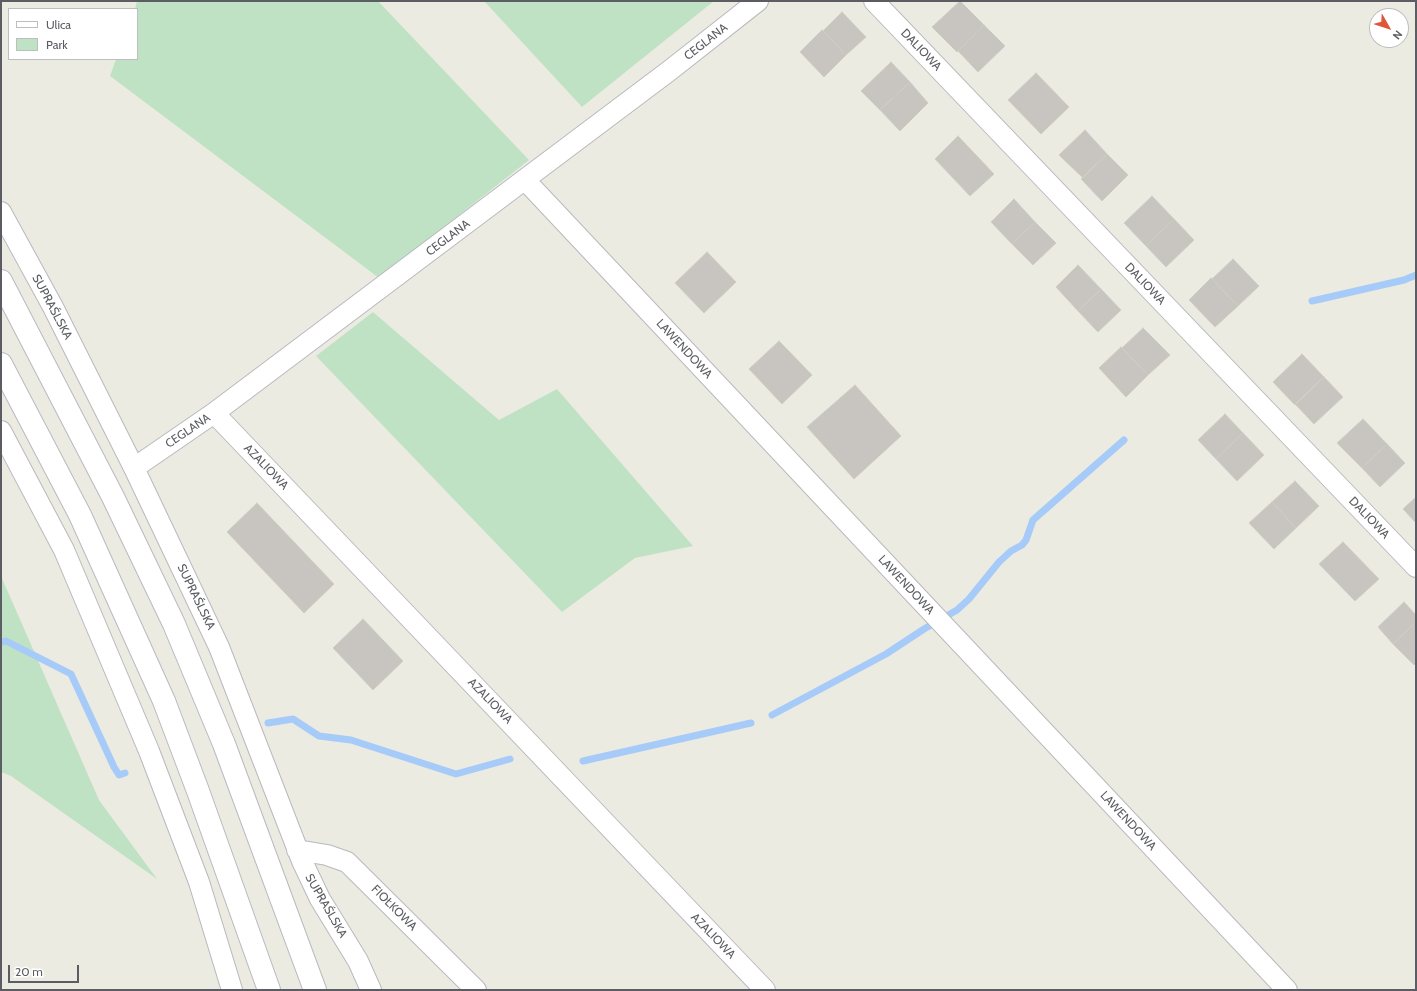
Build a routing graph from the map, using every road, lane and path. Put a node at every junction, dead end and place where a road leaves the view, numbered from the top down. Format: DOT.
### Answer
graph roads {
  1 [pos="758,1"];
  2 [pos="874,1"];
  3 [pos="525,180"];
  4 [pos="1,212"];
  5 [pos="1,281"];
  6 [pos="1,364"];
  7 [pos="214,413"];
  8 [pos="1,431"];
  9 [pos="134,468"];
  10 [pos="1416,567"];
  11 [pos="297,850"];
  12 [pos="232,990"];
  13 [pos="269,990"];
  14 [pos="315,990"];
  15 [pos="371,990"];
  16 [pos="476,990"];
  17 [pos="765,990"];
  18 [pos="1287,990"];
  1 -- 3 [label="street, CEGLANA"];
  2 -- 10 [label="street, DALIOWA"];
  3 -- 7 [label="street, CEGLANA"];
  3 -- 18 [label="street, LAWENDOWA"];
  4 -- 9 [label="street, SUPRAŚLSKA"];
  5 -- 14 [label="main road"];
  6 -- 13 [label="main road"];
  7 -- 9 [label="street, CEGLANA"];
  7 -- 17 [label="street, AZALIOWA"];
  8 -- 12 [label="street"];
  9 -- 11 [label="street, SUPRAŚLSKA"];
  11 -- 15 [label="street, SUPRAŚLSKA"];
  11 -- 16 [label="street, FIOŁKOWA"];
}
